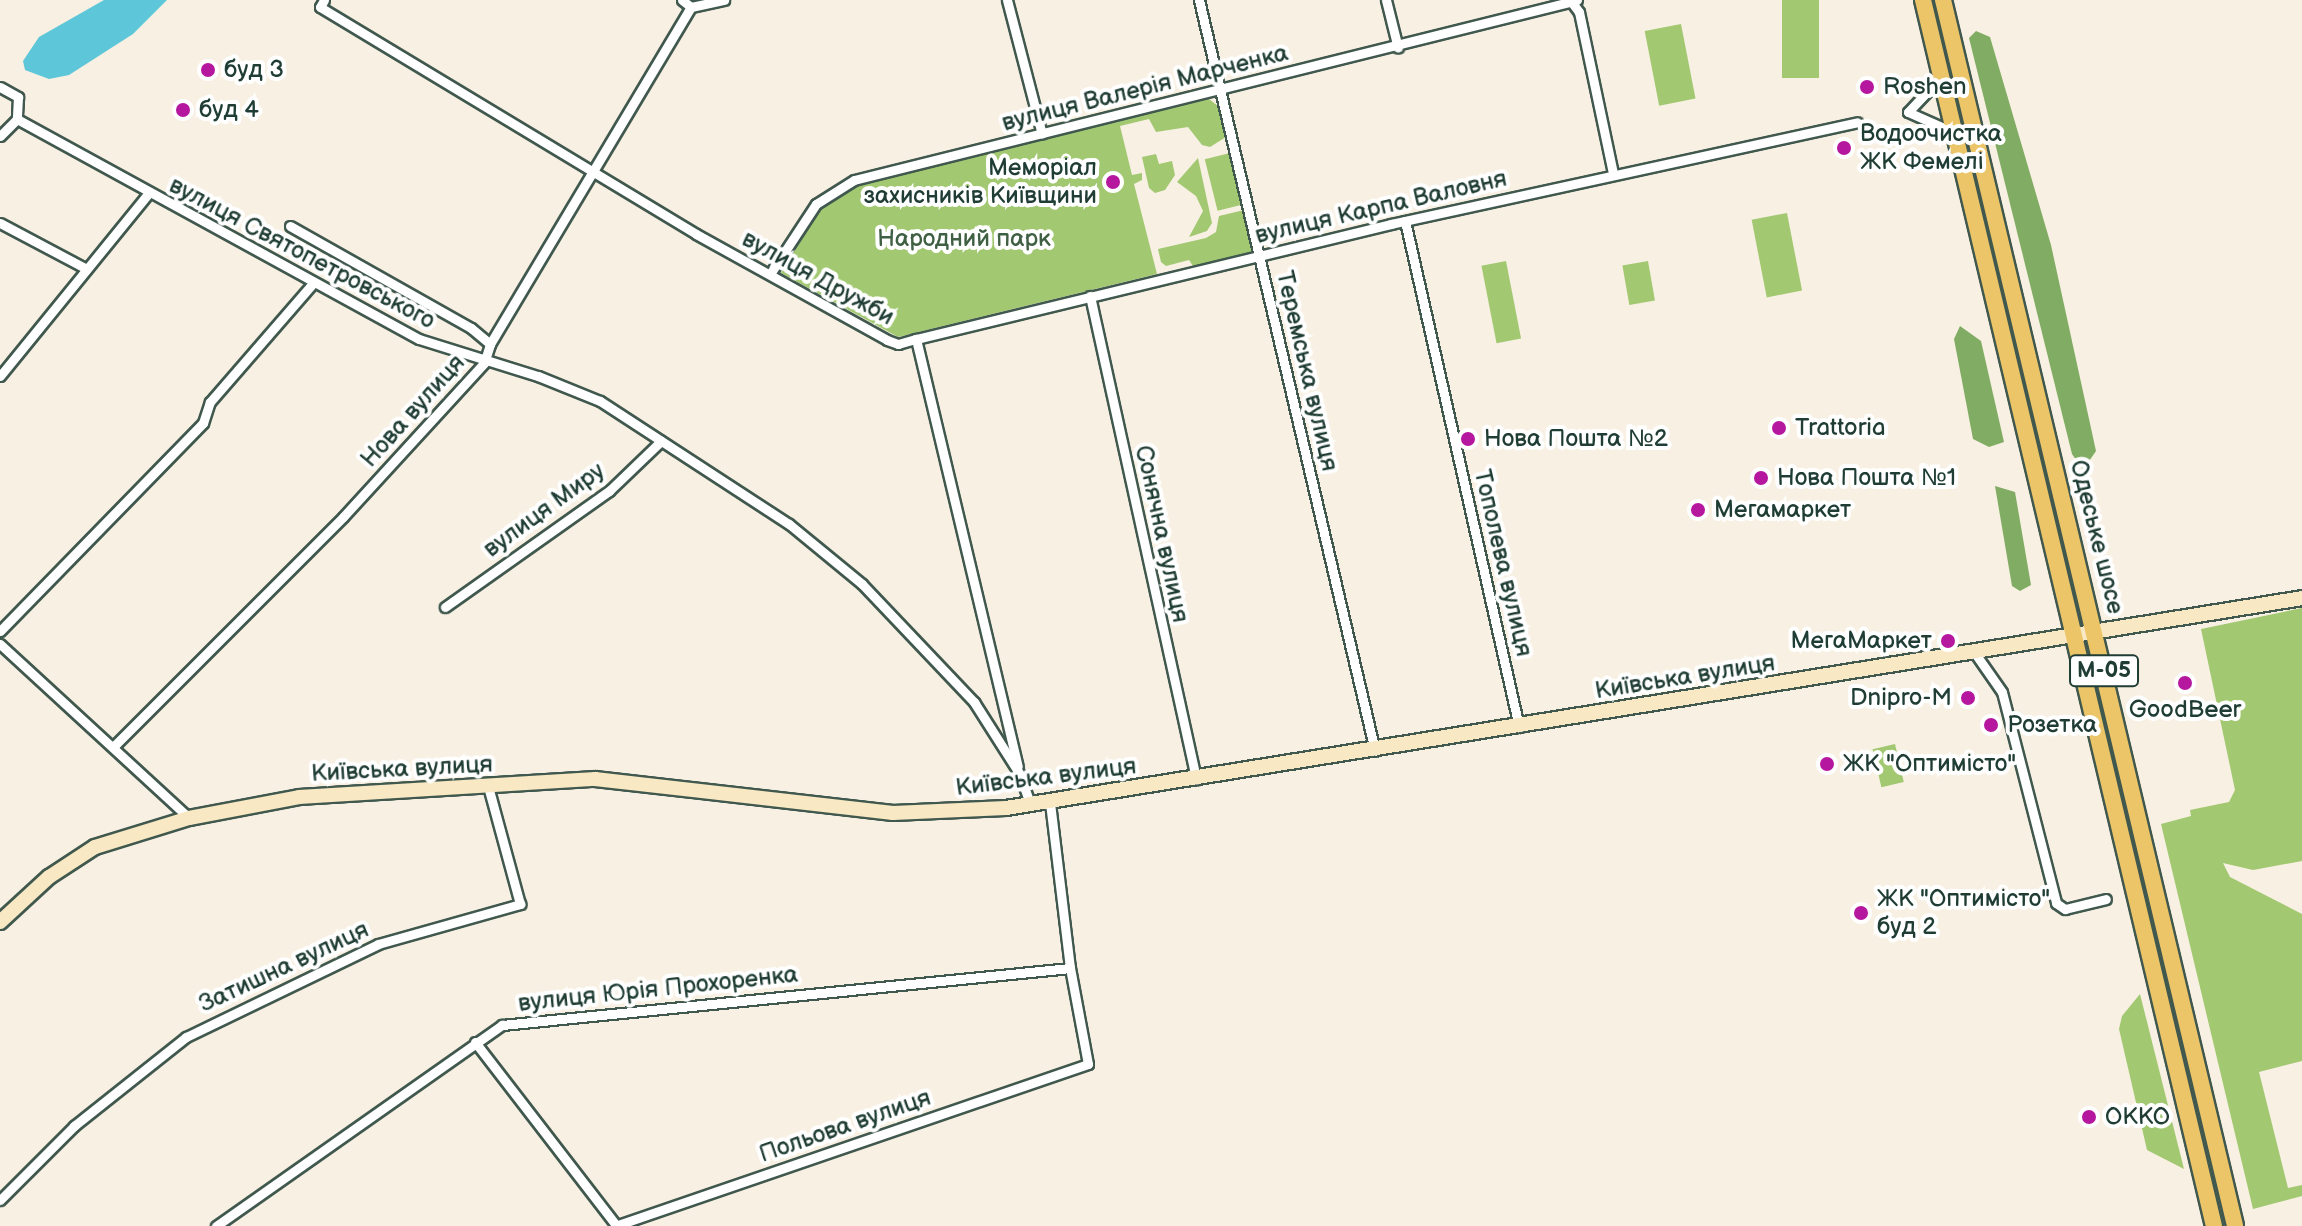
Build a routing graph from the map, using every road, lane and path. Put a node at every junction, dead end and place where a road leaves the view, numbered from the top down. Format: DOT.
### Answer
graph roads {
  1 [pos="682,0"];
  2 [pos="724,0"];
  3 [pos="1007,0"];
  4 [pos="1199,0"];
  5 [pos="1386,0"];
  6 [pos="1923,0"];
  7 [pos="1943,0"];
  8 [pos="1572,1"];
  9 [pos="322,4"];
  10 [pos="691,7"];
  11 [pos="1398,48"];
  12 [pos="1942,76"];
  13 [pos="0,87"];
  14 [pos="1220,92"];
  15 [pos="17,119"];
  16 [pos="1857,122"];
  17 [pos="1953,132"];
  18 [pos="1042,134"];
  19 [pos="0,136"];
  20 [pos="594,172"];
  21 [pos="1613,174"];
  22 [pos="148,194"];
  23 [pos="1405,221"];
  24 [pos="0,223"];
  25 [pos="290,226"];
  26 [pos="1259,255"];
  27 [pos="87,269"];
  28 [pos="770,274"];
  29 [pos="313,283"];
  30 [pos="1090,296"];
  31 [pos="916,339"];
  32 [pos="490,344"];
  33 [pos="484,363"];
  34 [pos="0,376"];
  35 [pos="661,441"];
  36 [pos="2302,598"];
  37 [pos="445,607"];
  38 [pos="2094,628"];
  39 [pos="0,631"];
  40 [pos="2072,632"];
  41 [pos="0,644"];
  42 [pos="1972,649"];
  43 [pos="1519,727"];
  44 [pos="115,745"];
  45 [pos="1375,751"];
  46 [pos="1019,773"];
  47 [pos="1196,780"];
  48 [pos="488,786"];
  49 [pos="1050,802"];
  50 [pos="1031,806"];
  51 [pos="189,818"];
  52 [pos="2106,899"];
  53 [pos="0,922"];
  54 [pos="1070,968"];
  55 [pos="475,1042"];
  56 [pos="0,1200"];
  57 [pos="216,1226"];
  58 [pos="616,1226"];
  59 [pos="2214,1226"];
  60 [pos="2235,1226"];
  1 -- 10 [label="street"];
  2 -- 10 [label="street"];
  3 -- 18 [label="street"];
  4 -- 14 [label="street, Теремська вулиця"];
  5 -- 11 [label="street"];
  6 -- 12 [label="highway, Одеське шосе / М-05"];
  7 -- 38 [label="highway, Одеське шосе / М-05"];
  8 -- 11 [label="street, вулиця Валерія Марченка"];
  8 -- 21 [label="street"];
  9 -- 20 [label="street, вулиця Дружби"];
  10 -- 20 [label="street, Нова вулиця"];
  11 -- 14 [label="street, вулиця Валерія Марченка"];
  12 -- 17 [label="highway, Одеське шосе / М-05"];
  12 -- 17 [label="street"];
  13 -- 15 [label="street"];
  14 -- 18 [label="street, вулиця Валерія Марченка"];
  14 -- 26 [label="street, Теремська вулиця"];
  15 -- 19 [label="street"];
  15 -- 22 [label="street, вулиця Святопетровського"];
  16 -- 21 [label="street, вулиця Карпа Валовня"];
  17 -- 40 [label="highway, Одеське шосе / М-05"];
  18 -- 28 [label="street, вулиця Валерія Марченка"];
  20 -- 28 [label="street, вулиця Дружби"];
  20 -- 32 [label="street, Нова вулиця"];
  21 -- 23 [label="street, вулиця Карпа Валовня"];
  22 -- 27 [label="street, вулиця Святопетровського"];
  22 -- 29 [label="street, вулиця Святопетровського"];
  23 -- 26 [label="street, вулиця Карпа Валовня"];
  23 -- 43 [label="street, Тополева вулиця"];
  24 -- 27 [label="street"];
  25 -- 32 [label="street, вулиця Святопетровського"];
  26 -- 30 [label="street, вулиця Карпа Валовня"];
  26 -- 45 [label="street, Теремська вулиця"];
  27 -- 34 [label="street, вулиця Святопетровського"];
  28 -- 31 [label="street, вулиця Дружби"];
  29 -- 33 [label="street, вулиця Святопетровського"];
  29 -- 39 [label="street"];
  30 -- 31 [label="street, вулиця Карпа Валовня"];
  30 -- 47 [label="street, Сонячна вулиця"];
  31 -- 46 [label="street, вулиця Дружби"];
  32 -- 33 [label="street, Нова вулиця"];
  33 -- 35 [label="street, вулиця Святопетровського"];
  33 -- 44 [label="street, Нова вулиця"];
  35 -- 37 [label="street, вулиця Миру"];
  35 -- 46 [label="street, вулиця Святопетровського"];
  36 -- 38 [label="street, Київська вулиця"];
  38 -- 40 [label="street, Київська вулиця"];
  38 -- 60 [label="highway, Одеське шосе / М-05"];
  40 -- 42 [label="street, Київська вулиця"];
  40 -- 59 [label="highway, Одеське шосе / М-05"];
  41 -- 44 [label="street"];
  42 -- 43 [label="street, Київська вулиця"];
  42 -- 52 [label="street"];
  43 -- 45 [label="street, Київська вулиця"];
  44 -- 51 [label="street"];
  45 -- 47 [label="street, Київська вулиця"];
  46 -- 50 [label="street"];
  47 -- 49 [label="street, Київська вулиця"];
  48 -- 50 [label="street, Київська вулиця"];
  48 -- 51 [label="street, Київська вулиця"];
  48 -- 56 [label="street, Затишна вулиця"];
  49 -- 50 [label="street, Київська вулиця"];
  49 -- 54 [label="street"];
  51 -- 53 [label="street, Київська вулиця"];
  54 -- 55 [label="street, вулиця Юрія Прохоренка"];
  54 -- 58 [label="street, Польова вулиця"];
  55 -- 57 [label="street, вулиця Юрія Прохоренка"];
  55 -- 58 [label="street"];
}
